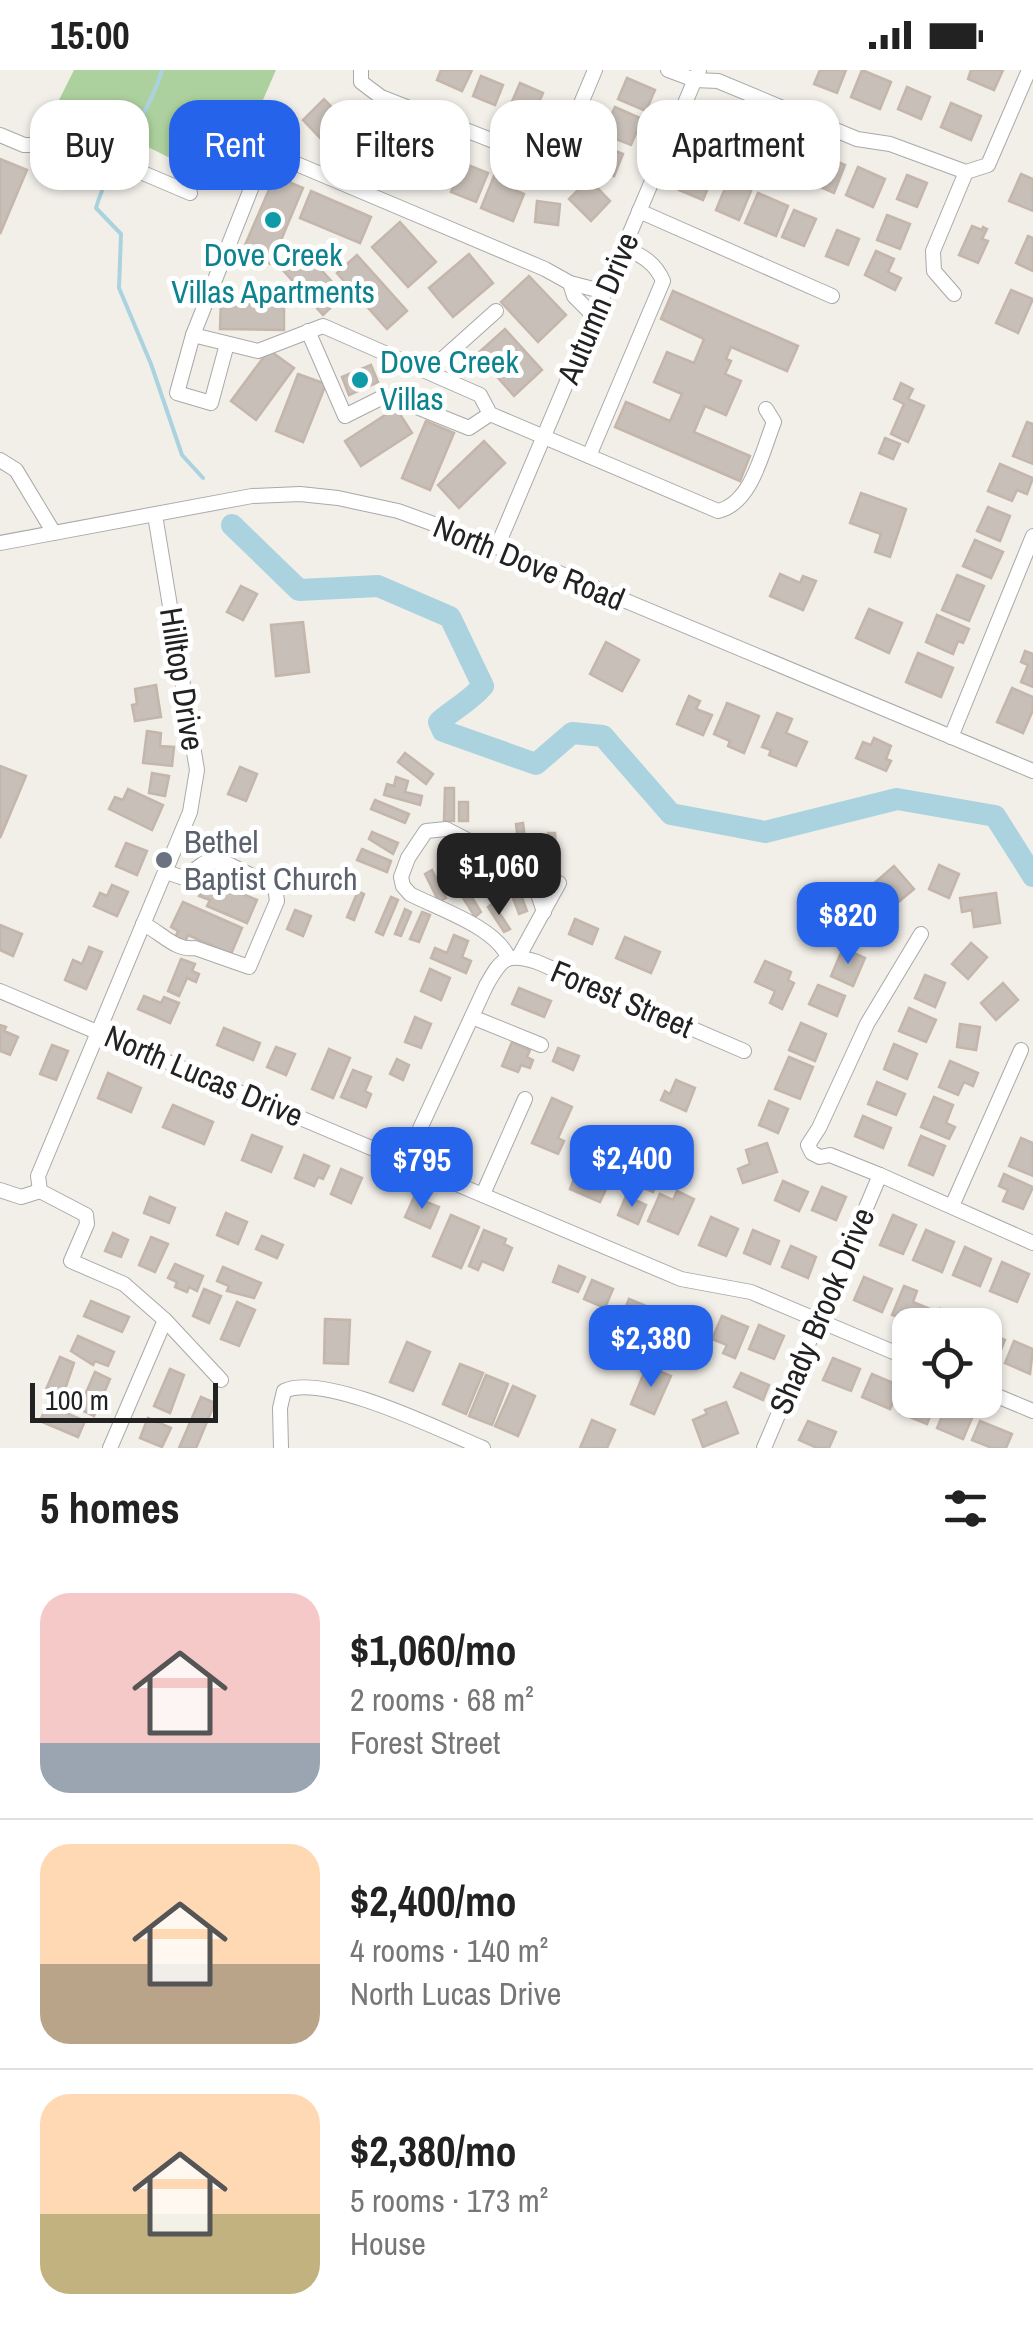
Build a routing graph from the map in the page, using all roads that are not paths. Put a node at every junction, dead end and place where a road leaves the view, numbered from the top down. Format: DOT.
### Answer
graph roads {
  1 [pos="361,70"];
  2 [pos="595,70"];
  3 [pos="668,70"];
  4 [pos="1030,70"];
  5 [pos="697,75"];
  6 [pos="0,135"];
  7 [pos="966,172"];
  8 [pos="190,193"];
  9 [pos="639,211"];
  10 [pos="624,247"];
  11 [pos="570,283"];
  12 [pos="605,292"];
  13 [pos="954,294"];
  14 [pos="832,296"];
  15 [pos="496,311"];
  16 [pos="594,316"];
  17 [pos="308,332"];
  18 [pos="193,335"];
  19 [pos="227,344"];
  20 [pos="429,371"];
  21 [pos="766,409"];
  22 [pos="490,414"];
  23 [pos="543,438"];
  24 [pos="589,456"];
  25 [pos="0,460"];
  26 [pos="155,515"];
  27 [pos="54,533"];
  28 [pos="1033,536"];
  29 [pos="0,543"];
  30 [pos="497,547"];
  31 [pos="951,737"];
  32 [pos="1033,771"];
  33 [pos="166,872"];
  34 [pos="560,884"];
  35 [pos="544,912"];
  36 [pos="143,924"];
  37 [pos="921,934"];
  38 [pos="509,959"];
  39 [pos="0,991"];
  40 [pos="472,1017"];
  41 [pos="97,1031"];
  42 [pos="540,1045"];
  43 [pos="1021,1050"];
  44 [pos="744,1051"];
  45 [pos="525,1099"];
  46 [pos="405,1161"];
  47 [pos="880,1174"];
  48 [pos="0,1190"];
  49 [pos="40,1191"];
  50 [pos="483,1194"];
  51 [pos="952,1206"];
  52 [pos="1033,1244"];
  53 [pos="818,1319"];
  54 [pos="165,1320"];
  55 [pos="892,1350"];
  56 [pos="221,1380"];
  57 [pos="1002,1398"];
  58 [pos="1033,1411"];
  59 [pos="110,1448"];
  60 [pos="281,1448"];
  61 [pos="483,1448"];
  62 [pos="764,1448"];
  1 -- 2 [label="street"];
  3 -- 5 [label="street"];
  4 -- 7 [label="street"];
  5 -- 7 [label="street"];
  5 -- 9 [label="street, Autumn Drive"];
  6 -- 8 [label="street"];
  7 -- 13 [label="street"];
  9 -- 10 [label="street, Autumn Drive"];
  9 -- 14 [label="street"];
  10 -- 12 [label="street, Autumn Drive"];
  10 -- 24 [label="street"];
  11 -- 12 [label="street"];
  11 -- 16 [label="street"];
  11 -- 18 [label="street"];
  12 -- 16 [label="street, Autumn Drive"];
  15 -- 20 [label="street"];
  16 -- 23 [label="street, Autumn Drive"];
  17 -- 19 [label="street"];
  17 -- 20 [label="street"];
  17 -- 22 [label="street"];
  18 -- 19 [label="street"];
  18 -- 19 [label="street"];
  20 -- 22 [label="street"];
  21 -- 24 [label="street"];
  22 -- 23 [label="street"];
  23 -- 24 [label="street"];
  23 -- 30 [label="street, Autumn Drive"];
  25 -- 27 [label="street"];
  26 -- 27 [label="street, North Dove Road"];
  26 -- 30 [label="street, North Dove Road"];
  26 -- 33 [label="street, Hilltop Drive"];
  27 -- 29 [label="street, North Dove Road"];
  28 -- 31 [label="street"];
  30 -- 31 [label="street, North Dove Road"];
  31 -- 32 [label="street, North Dove Road"];
  33 -- 36 [label="street, Hilltop Drive"];
  33 -- 36 [label="street"];
  34 -- 35 [label="street"];
  35 -- 38 [label="street"];
  35 -- 38 [label="street, Forest Street"];
  36 -- 41 [label="street, Hilltop Drive"];
  37 -- 47 [label="street"];
  38 -- 40 [label="street"];
  38 -- 44 [label="street, Forest Street"];
  39 -- 41 [label="street, North Lucas Drive"];
  40 -- 42 [label="street"];
  40 -- 46 [label="street"];
  41 -- 46 [label="street, North Lucas Drive"];
  41 -- 49 [label="street, Hilltop Drive"];
  43 -- 51 [label="street"];
  45 -- 50 [label="street"];
  46 -- 50 [label="street, North Lucas Drive"];
  47 -- 51 [label="street"];
  47 -- 53 [label="street, Shady Brook Drive"];
  48 -- 49 [label="street"];
  49 -- 54 [label="street"];
  50 -- 53 [label="street, North Lucas Drive"];
  51 -- 52 [label="street"];
  53 -- 55 [label="street, North Lucas Drive"];
  53 -- 62 [label="street, Shady Brook Drive"];
  54 -- 56 [label="street"];
  54 -- 59 [label="street"];
  57 -- 58 [label="street"];
  60 -- 61 [label="street"];
}
